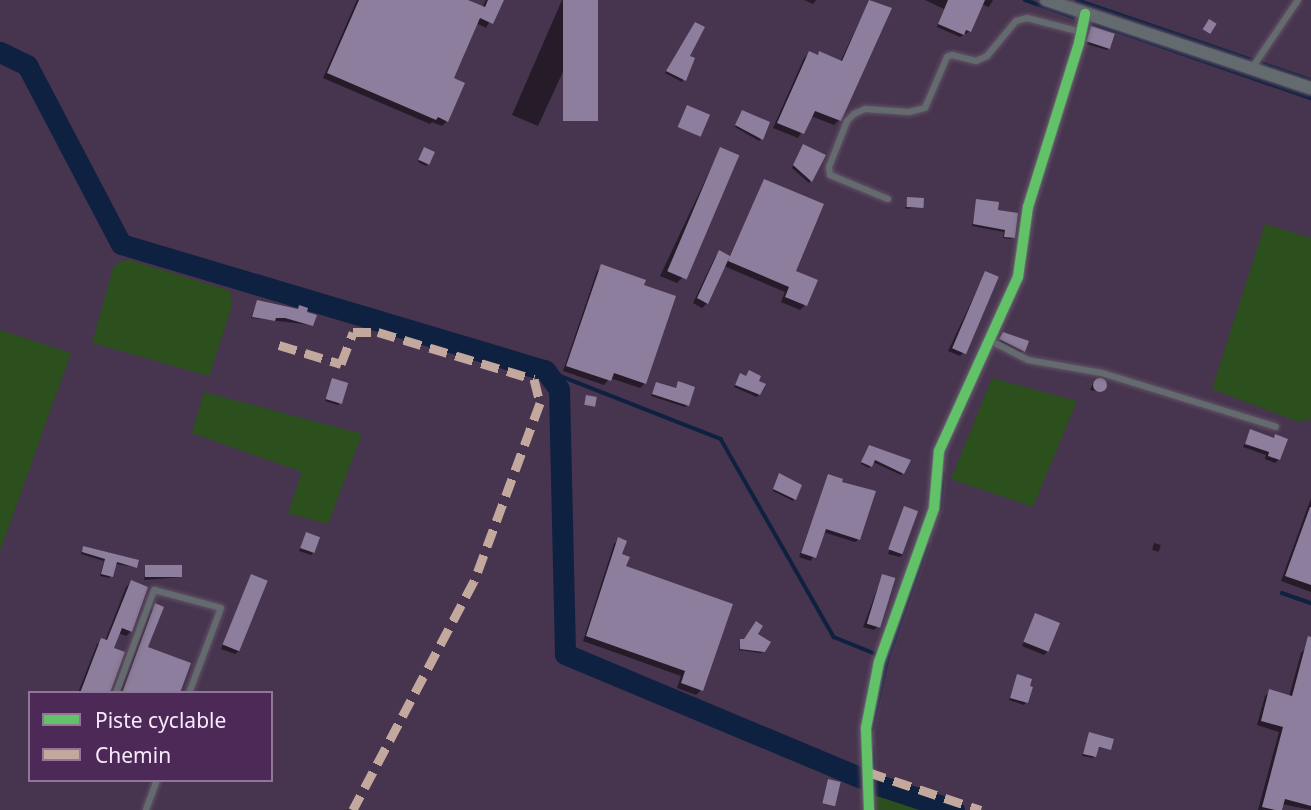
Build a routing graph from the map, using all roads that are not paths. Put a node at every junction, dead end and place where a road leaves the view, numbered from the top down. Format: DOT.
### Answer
graph roads {
  1 [pos="1045,0"];
  2 [pos="1298,0"];
  3 [pos="1085,14"];
  4 [pos="1081,32"];
  5 [pos="1254,64"];
  6 [pos="1311,88"];
  7 [pos="888,199"];
  8 [pos="989,341"];
  9 [pos="1276,427"];
  10 [pos="117,691"];
  11 [pos="190,691"];
  12 [pos="156,782"];
  13 [pos="146,810"];
  14 [pos="869,810"];
  1 -- 3 [label="street"];
  2 -- 5 [label="lane"];
  3 -- 4 [label="street"];
  3 -- 5 [label="street"];
  4 -- 7 [label="lane"];
  4 -- 8 [label="street"];
  5 -- 6 [label="street"];
  8 -- 9 [label="lane"];
  8 -- 14 [label="street"];
  10 -- 11 [label="lane"];
  12 -- 13 [label="lane"];
}
